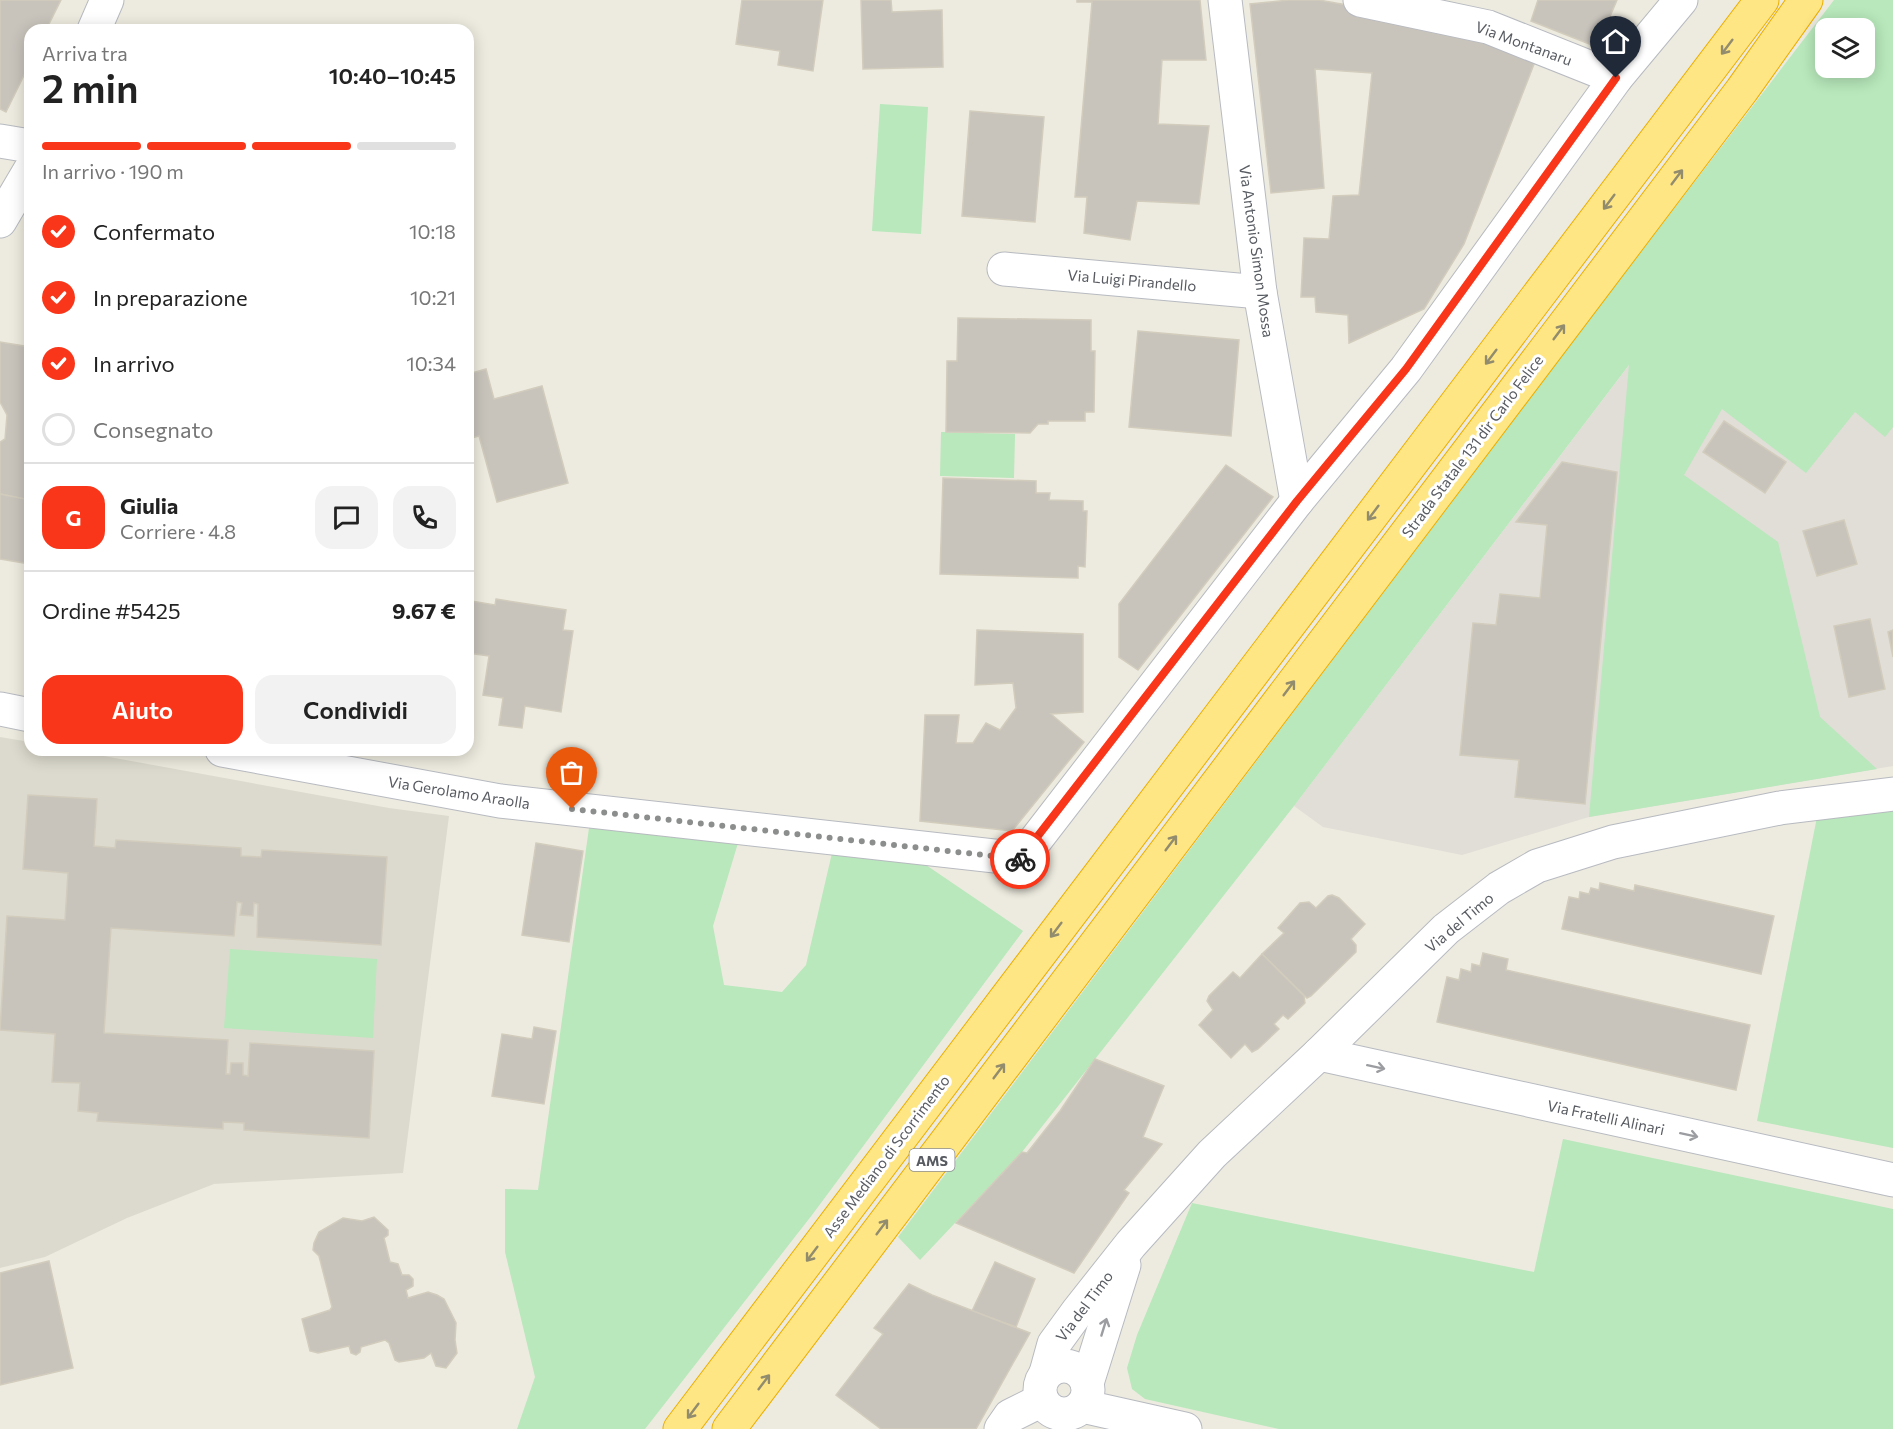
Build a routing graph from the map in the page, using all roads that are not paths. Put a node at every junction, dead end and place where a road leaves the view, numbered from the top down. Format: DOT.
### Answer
graph roads {
  1 [pos="107,0"];
  2 [pos="1225,0"];
  3 [pos="1360,0"];
  4 [pos="1681,0"];
  5 [pos="1762,0"];
  6 [pos="1806,0"];
  7 [pos="97,24"];
  8 [pos="1616,78"];
  9 [pos="0,141"];
  10 [pos="24,145"];
  11 [pos="24,180"];
  12 [pos="0,221"];
  13 [pos="1004,269"];
  14 [pos="1260,292"];
  15 [pos="1297,501"];
  16 [pos="0,709"];
  17 [pos="24,714"];
  18 [pos="255,756"];
  19 [pos="1893,794"];
  20 [pos="1319,1054"];
  21 [pos="1893,1180"];
  22 [pos="1131,1244"];
  23 [pos="1044,1387"];
  24 [pos="1081,1408"];
  25 [pos="680,1429"];
  26 [pos="729,1429"];
  27 [pos="1001,1429"];
  28 [pos="1185,1429"];
  1 -- 7 [label="street"];
  2 -- 14 [label="street, Via Antonio Simon Mossa"];
  3 -- 8 [label="street, Via Montanaru"];
  4 -- 8 [label="street"];
  5 -- 25 [label="highway, Asse Mediano di Scorrimento / AMS, one-way"];
  26 -- 6 [label="highway, Strada Statale 131 dir Carlo Felice / AMS, one-way"];
  8 -- 15 [label="street"];
  9 -- 10 [label="street"];
  11 -- 12 [label="street"];
  13 -- 14 [label="street, Via Luigi Pirandello"];
  14 -- 15 [label="street, Via Antonio Simon Mossa"];
  15 -- 18 [label="street, Via Gerolamo Araolla"];
  16 -- 17 [label="street"];
  19 -- 20 [label="street, Via del Timo"];
  20 -- 21 [label="street, Via Fratelli Alinari, one-way"];
  20 -- 22 [label="street, Via del Timo"];
  22 -- 23 [label="street, Via del Timo"];
  24 -- 22 [label="street, Via del Timo, one-way"];
  23 -- 24 [label="street"];
  23 -- 24 [label="street"];
  23 -- 27 [label="street"];
  24 -- 28 [label="street"];
}
